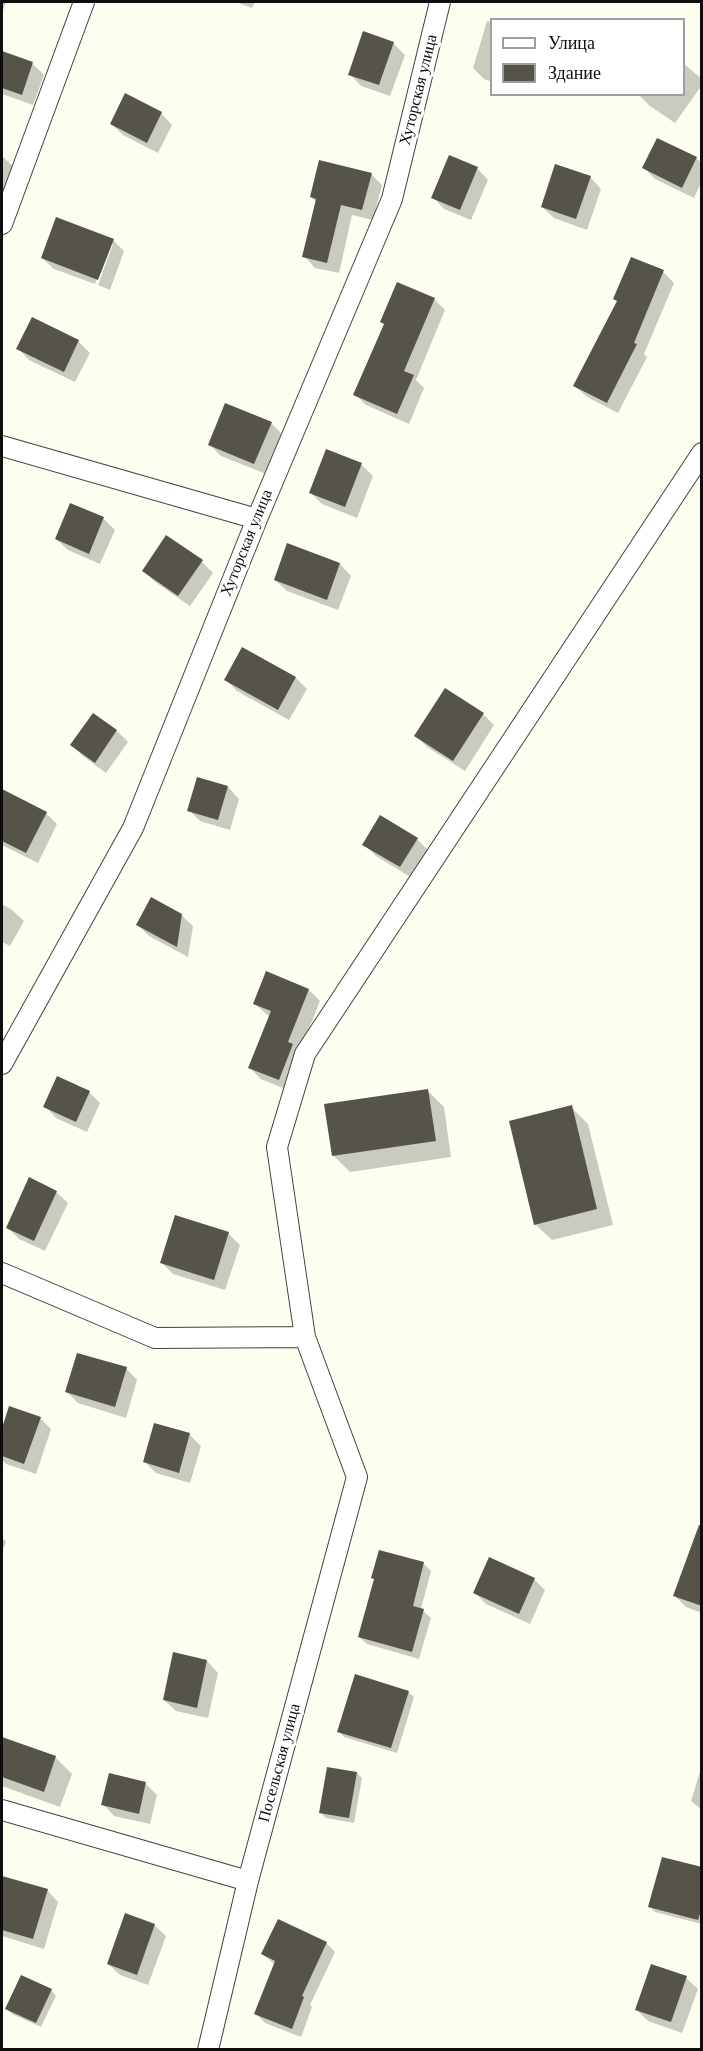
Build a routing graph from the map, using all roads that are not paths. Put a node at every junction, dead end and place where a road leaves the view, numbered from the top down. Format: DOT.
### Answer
graph roads {
  1 [pos="84,2"];
  2 [pos="440,2"];
  3 [pos="2,224"];
  4 [pos="2,446"];
  5 [pos="702,453"];
  6 [pos="257,519"];
  7 [pos="2,1064"];
  8 [pos="2,1273"];
  9 [pos="305,1337"];
  10 [pos="2,1810"];
  11 [pos="248,1881"];
  12 [pos="208,2049"];
  1 -- 3 [label="street"];
  2 -- 6 [label="street, Хуторская улица"];
  4 -- 6 [label="street"];
  5 -- 9 [label="street"];
  6 -- 7 [label="street, Хуторская улица"];
  8 -- 9 [label="street"];
  9 -- 11 [label="street, Посельская улица"];
  10 -- 11 [label="street"];
  11 -- 12 [label="street, Посельская улица"];
}
